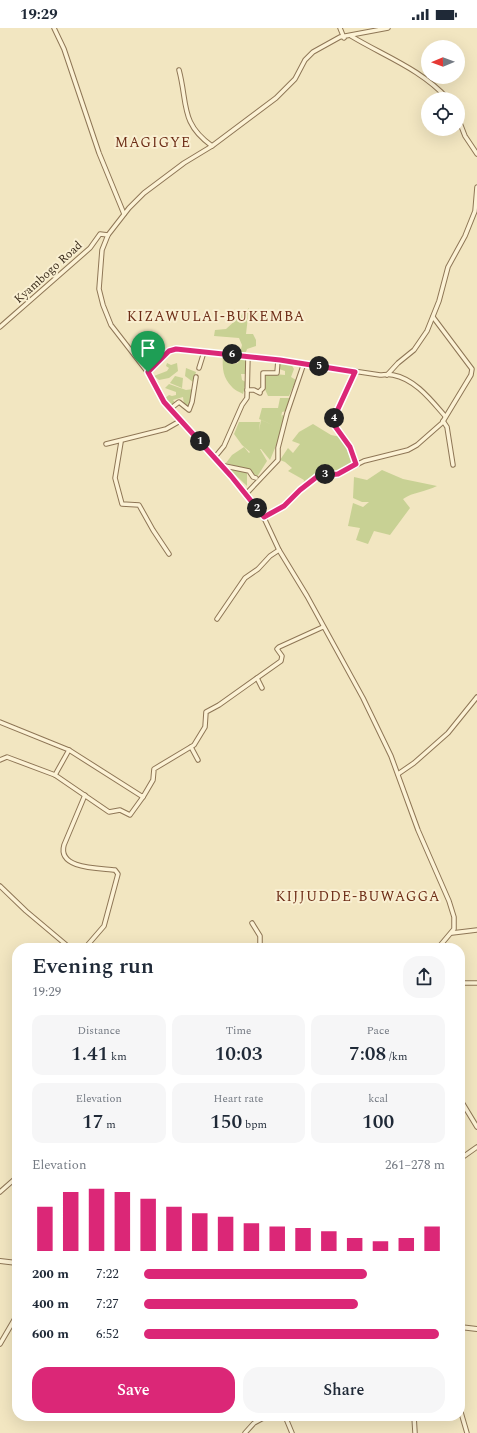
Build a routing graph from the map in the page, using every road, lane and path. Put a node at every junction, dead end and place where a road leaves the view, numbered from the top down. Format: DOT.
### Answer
graph roads {
  1 [pos="54,28"];
  2 [pos="340,28"];
  3 [pos="388,28"];
  4 [pos="351,36"];
  5 [pos="344,38"];
  6 [pos="179,70"];
  7 [pos="442,92"];
  8 [pos="465,136"];
  9 [pos="212,146"];
  10 [pos="477,154"];
  11 [pos="477,187"];
  12 [pos="124,214"];
  13 [pos="108,235"];
  14 [pos="433,317"];
  15 [pos="0,328"];
  16 [pos="204,352"];
  17 [pos="248,356"];
  18 [pos="278,360"];
  19 [pos="304,363"];
  20 [pos="199,368"];
  21 [pos="148,372"];
  22 [pos="355,372"];
  23 [pos="472,374"];
  24 [pos="387,375"];
  25 [pos="476,375"];
  26 [pos="196,377"];
  27 [pos="247,390"];
  28 [pos="170,409"];
  29 [pos="445,416"];
  30 [pos="180,421"];
  31 [pos="443,421"];
  32 [pos="121,442"];
  33 [pos="106,444"];
  34 [pos="215,457"];
  35 [pos="356,464"];
  36 [pos="453,465"];
  37 [pos="223,467"];
  38 [pos="256,478"];
  39 [pos="246,494"];
  40 [pos="264,517"];
  41 [pos="279,550"];
  42 [pos="169,554"];
  43 [pos="217,619"];
  44 [pos="323,627"];
  45 [pos="257,678"];
  46 [pos="262,688"];
  47 [pos="477,697"];
  48 [pos="0,722"];
  49 [pos="191,747"];
  50 [pos="69,750"];
  51 [pos="0,760"];
  52 [pos="198,760"];
  53 [pos="398,774"];
  54 [pos="55,775"];
  55 [pos="85,795"];
  56 [pos="143,797"];
  57 [pos="0,886"];
  58 [pos="252,923"];
  59 [pos="455,925"];
  60 [pos="464,930"];
  61 [pos="477,930"];
  62 [pos="452,933"];
  63 [pos="64,943"];
  64 [pos="89,943"];
  65 [pos="260,943"];
  66 [pos="443,943"];
  67 [pos="465,983"];
  68 [pos="477,983"];
  69 [pos="465,1107"];
  70 [pos="477,1127"];
  71 [pos="477,1147"];
  72 [pos="465,1156"];
  73 [pos="12,1181"];
  74 [pos="0,1192"];
  75 [pos="0,1261"];
  76 [pos="12,1262"];
  77 [pos="12,1324"];
  78 [pos="465,1328"];
  79 [pos="477,1329"];
  80 [pos="0,1344"];
  81 [pos="258,1421"];
  82 [pos="287,1421"];
  83 [pos="414,1421"];
  84 [pos="464,1421"];
  85 [pos="245,1433"];
  86 [pos="292,1433"];
  87 [pos="415,1433"];
  88 [pos="467,1433"];
  1 -- 12 [label="street"];
  2 -- 5 [label="street"];
  3 -- 4 [label="street"];
  4 -- 5 [label="street"];
  4 -- 7 [label="street"];
  5 -- 9 [label="street"];
  6 -- 9 [label="street"];
  8 -- 10 [label="street"];
  9 -- 12 [label="street"];
  11 -- 14 [label="street"];
  12 -- 13 [label="street"];
  13 -- 15 [label="street, Kyambogo Road"];
  13 -- 21 [label="street"];
  14 -- 23 [label="street"];
  14 -- 24 [label="street"];
  16 -- 17 [label="street"];
  16 -- 20 [label="street"];
  16 -- 21 [label="street"];
  17 -- 18 [label="street"];
  17 -- 27 [label="street"];
  18 -- 19 [label="street"];
  18 -- 27 [label="street"];
  19 -- 22 [label="street"];
  19 -- 39 [label="street"];
  21 -- 28 [label="street"];
  22 -- 24 [label="street"];
  22 -- 35 [label="street"];
  23 -- 25 [label="street"];
  23 -- 29 [label="street"];
  24 -- 29 [label="street"];
  26 -- 28 [label="street"];
  27 -- 34 [label="street"];
  28 -- 30 [label="street"];
  29 -- 31 [label="street"];
  30 -- 32 [label="street"];
  30 -- 34 [label="street"];
  31 -- 35 [label="street"];
  31 -- 36 [label="street"];
  32 -- 33 [label="street"];
  32 -- 42 [label="street"];
  34 -- 37 [label="street"];
  35 -- 40 [label="street"];
  37 -- 38 [label="street"];
  37 -- 39 [label="street"];
  39 -- 40 [label="street"];
  40 -- 41 [label="street"];
  41 -- 43 [label="street"];
  41 -- 44 [label="street"];
  44 -- 45 [label="street"];
  44 -- 53 [label="street"];
  45 -- 46 [label="street"];
  45 -- 49 [label="street"];
  47 -- 53 [label="street"];
  48 -- 50 [label="street"];
  49 -- 52 [label="street"];
  49 -- 56 [label="street"];
  50 -- 54 [label="street"];
  50 -- 56 [label="street"];
  51 -- 54 [label="street"];
  53 -- 59 [label="street"];
  54 -- 55 [label="street"];
  55 -- 56 [label="street"];
  55 -- 64 [label="street"];
  57 -- 63 [label="street"];
  58 -- 65 [label="street"];
  59 -- 60 [label="street"];
  59 -- 62 [label="street"];
  60 -- 61 [label="street"];
  60 -- 62 [label="street"];
  62 -- 66 [label="street"];
  67 -- 68 [label="street"];
  69 -- 70 [label="street"];
  71 -- 72 [label="street"];
  73 -- 74 [label="street"];
  75 -- 76 [label="street"];
  77 -- 80 [label="street"];
  78 -- 79 [label="street"];
  81 -- 85 [label="street"];
  82 -- 86 [label="street"];
  83 -- 87 [label="street"];
  84 -- 88 [label="street"];
}
